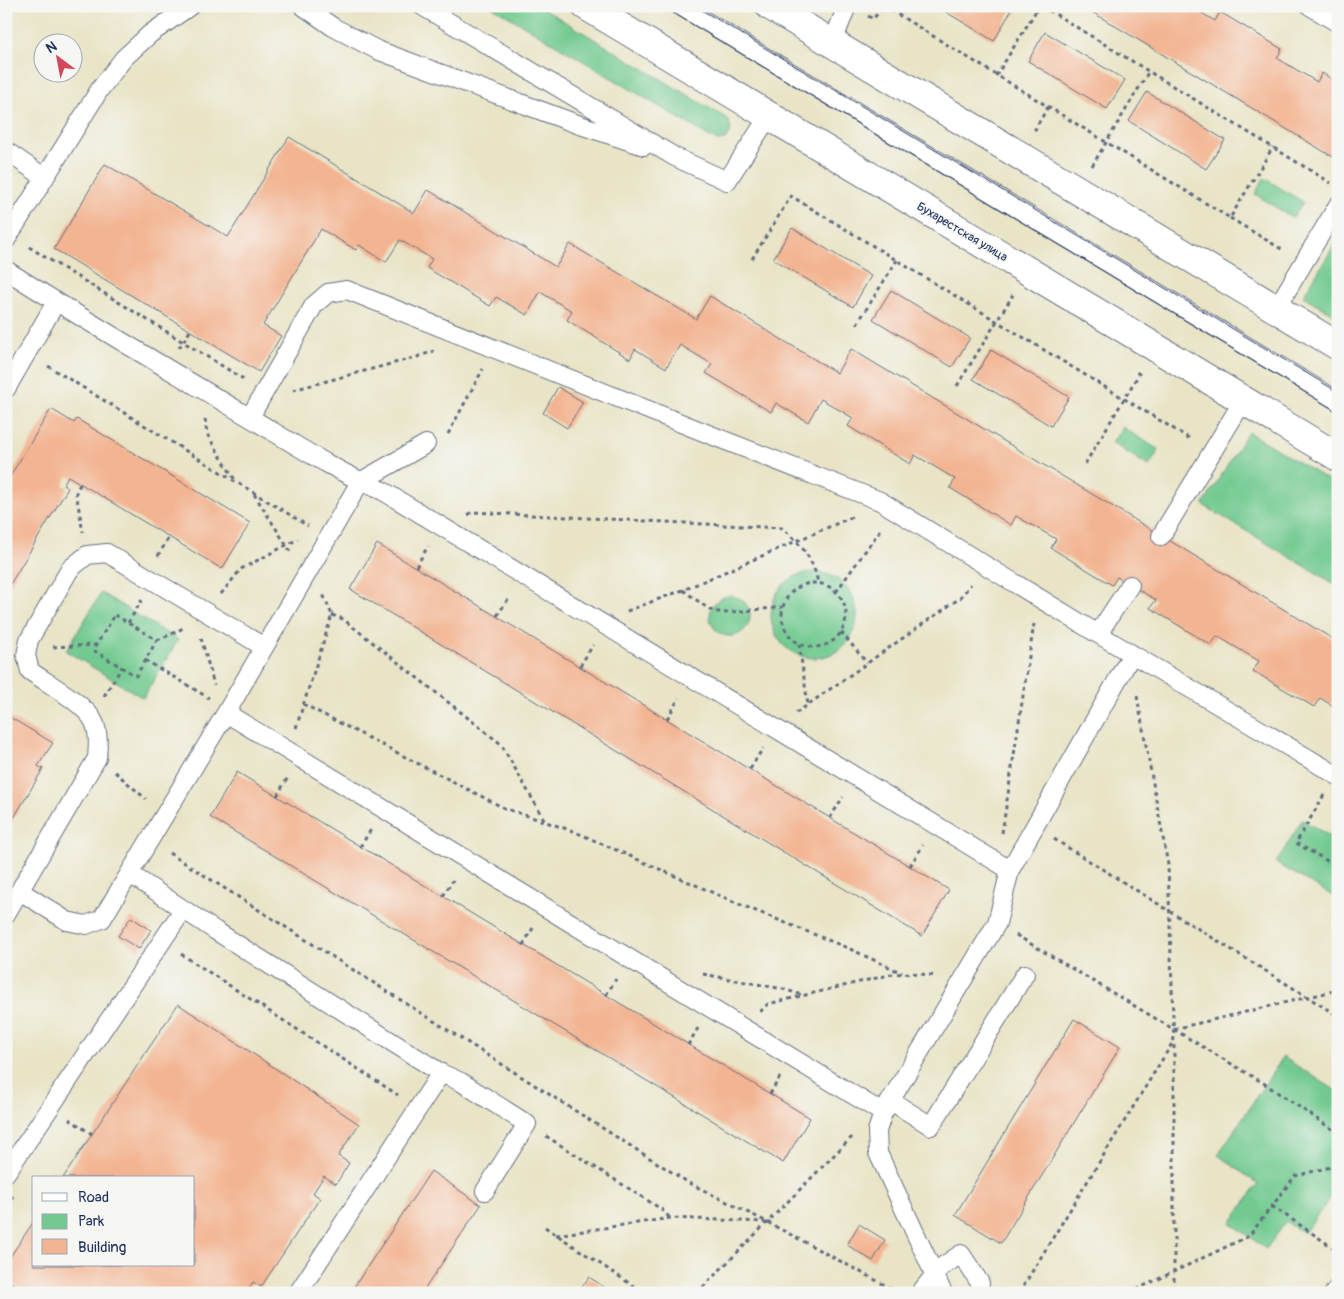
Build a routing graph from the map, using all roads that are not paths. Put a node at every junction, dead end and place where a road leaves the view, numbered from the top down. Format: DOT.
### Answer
graph roads {
  1 [pos="190,6"];
  2 [pos="303,6"];
  3 [pos="422,6"];
  4 [pos="586,6"];
  5 [pos="680,6"];
  6 [pos="770,6"];
  7 [pos="848,6"];
  8 [pos="1310,6"];
  9 [pos="1338,23"];
  10 [pos="832,44"];
  11 [pos="768,116"];
  12 [pos="6,151"];
  13 [pos="675,157"];
  14 [pos="44,177"];
  15 [pos="1338,205"];
  16 [pos="8,238"];
  17 [pos="6,270"];
  18 [pos="56,302"];
  19 [pos="1276,309"];
  20 [pos="1338,346"];
  21 [pos="6,389"];
  22 [pos="1244,401"];
  23 [pos="1338,401"];
  24 [pos="250,417"];
  25 [pos="426,444"];
  26 [pos="1338,457"];
  27 [pos="360,482"];
  28 [pos="1161,536"];
  29 [pos="1130,585"];
  30 [pos="1098,634"];
  31 [pos="264,647"];
  32 [pos="1132,654"];
  33 [pos="224,709"];
  34 [pos="1337,775"];
  35 [pos="1010,870"];
  36 [pos="130,874"];
  37 [pos="20,891"];
  38 [pos="183,910"];
  39 [pos="6,914"];
  40 [pos="1025,974"];
  41 [pos="441,1073"];
  42 [pos="887,1107"];
  43 [pos="6,1172"];
  44 [pos="484,1191"];
  45 [pos="934,1275"];
  46 [pos="980,1283"];
  47 [pos="1338,1287"];
  48 [pos="298,1293"];
  49 [pos="920,1293"];
  50 [pos="943,1293"];
  51 [pos="1334,1293"];
  1 -- 14 [label="lane"];
  2 -- 13 [label="lane"];
  3 -- 13 [label="lane"];
  4 -- 11 [label="main road, Бухарестская улица"];
  5 -- 23 [label="lane"];
  6 -- 10 [label="main road"];
  7 -- 10 [label="lane"];
  8 -- 9 [label="lane"];
  10 -- 19 [label="main road"];
  11 -- 13 [label="lane"];
  11 -- 22 [label="main road, Бухарестская улица"];
  12 -- 14 [label="lane"];
  14 -- 16 [label="lane"];
  15 -- 19 [label="lane"];
  17 -- 18 [label="lane"];
  18 -- 21 [label="lane"];
  18 -- 24 [label="lane"];
  19 -- 20 [label="main road"];
  22 -- 26 [label="main road, Бухарестская улица"];
  22 -- 28 [label="lane"];
  24 -- 27 [label="lane"];
  24 -- 30 [label="lane"];
  25 -- 27 [label="lane"];
  27 -- 31 [label="lane"];
  27 -- 35 [label="lane"];
  29 -- 30 [label="lane"];
  30 -- 32 [label="lane"];
  31 -- 33 [label="lane"];
  31 -- 37 [label="lane"];
  32 -- 34 [label="lane"];
  32 -- 35 [label="lane"];
  33 -- 36 [label="lane"];
  33 -- 42 [label="lane"];
  35 -- 42 [label="lane"];
  36 -- 37 [label="lane"];
  36 -- 38 [label="lane"];
  37 -- 39 [label="lane"];
  38 -- 41 [label="lane"];
  38 -- 43 [label="lane"];
  40 -- 42 [label="lane"];
  41 -- 44 [label="lane"];
  41 -- 48 [label="lane"];
  42 -- 45 [label="lane"];
  45 -- 46 [label="lane"];
  45 -- 49 [label="lane"];
  45 -- 50 [label="lane"];
  47 -- 51 [label="lane"];
}
